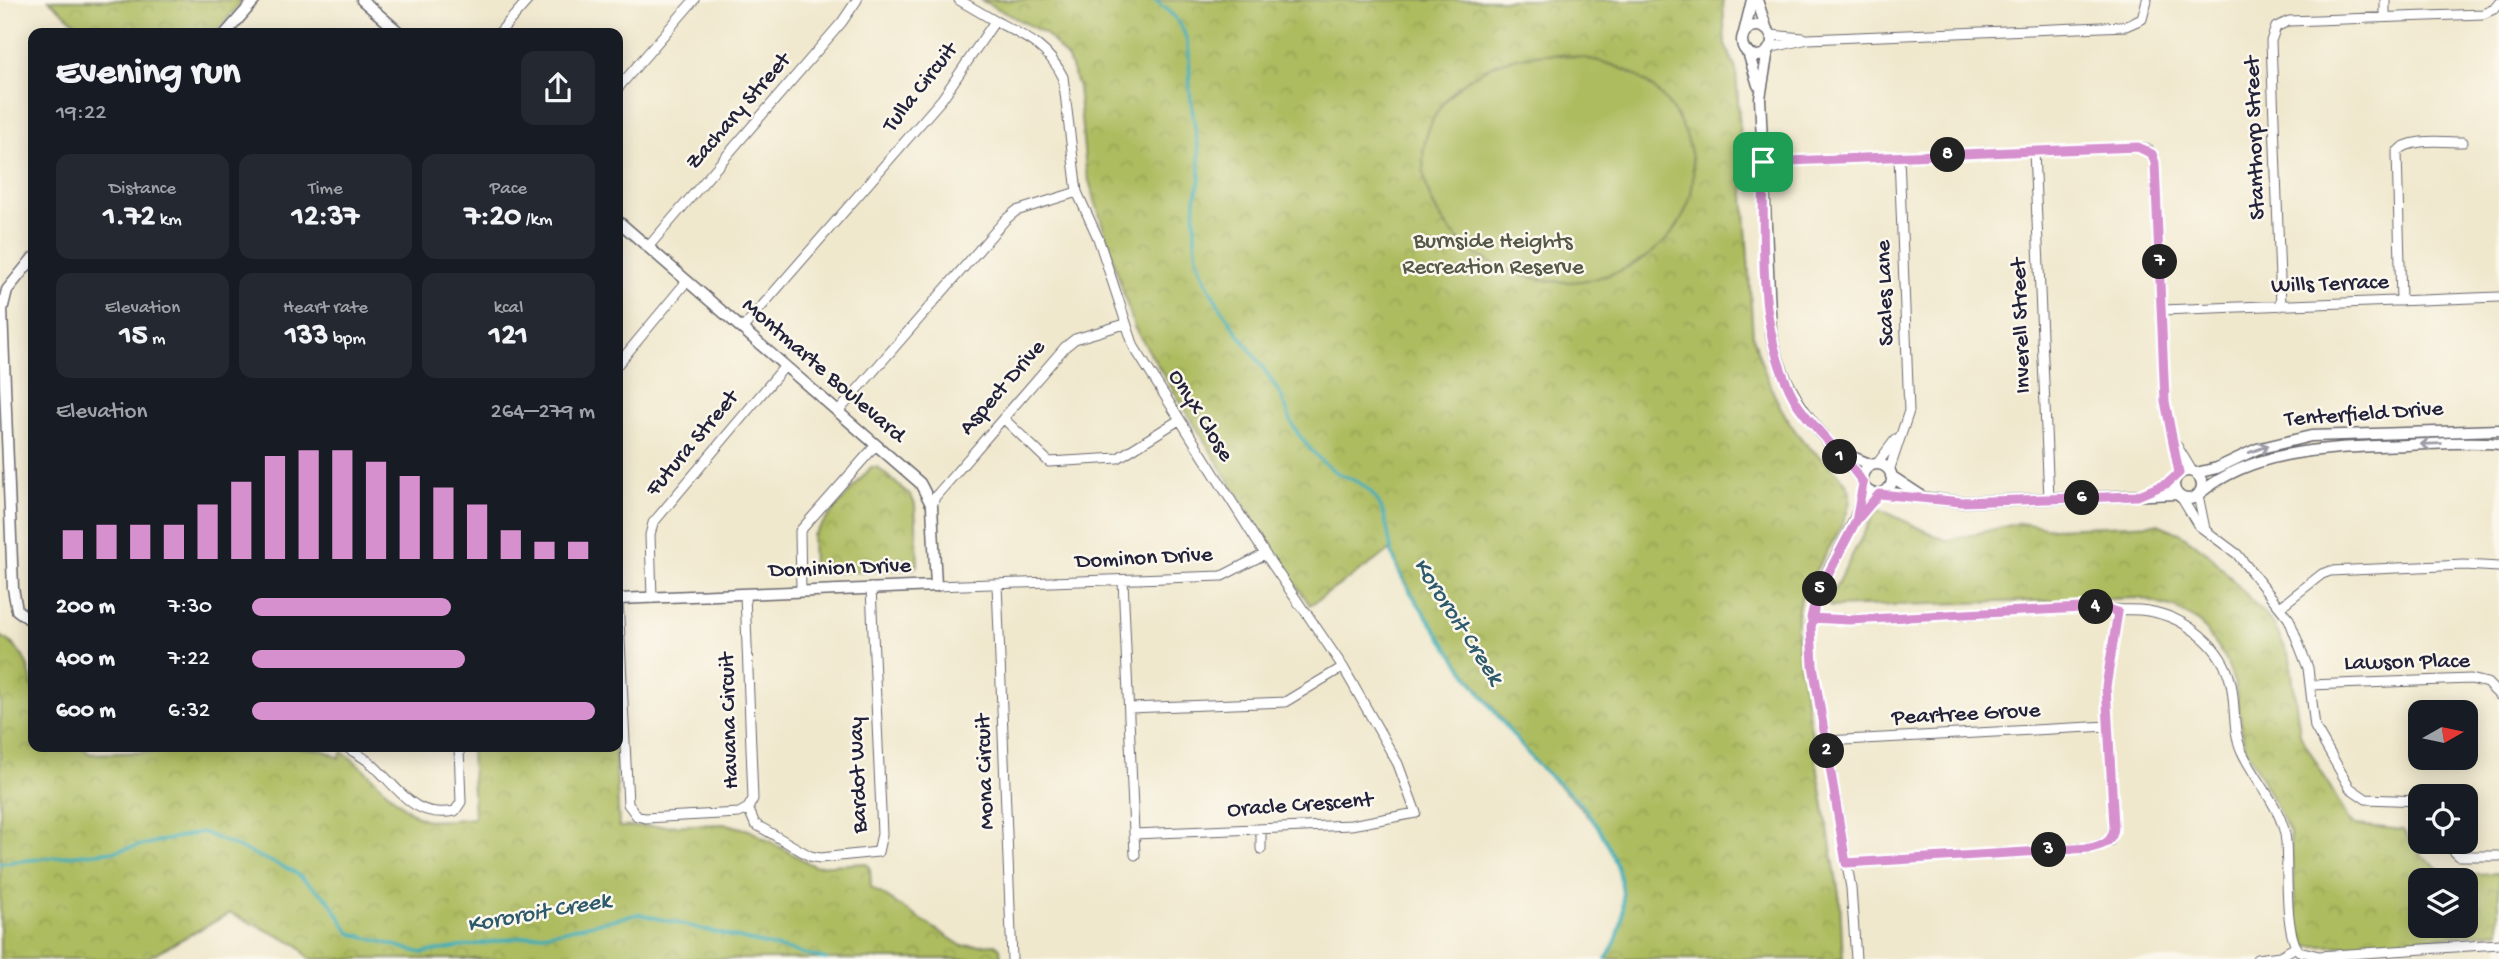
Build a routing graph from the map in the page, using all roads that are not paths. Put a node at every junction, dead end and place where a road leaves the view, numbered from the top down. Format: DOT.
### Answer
graph roads {
  1 [pos="255,0"];
  2 [pos="362,0"];
  3 [pos="528,0"];
  4 [pos="694,0"];
  5 [pos="856,0"];
  6 [pos="959,0"];
  7 [pos="1755,0"];
  8 [pos="2147,0"];
  9 [pos="2385,0"];
  10 [pos="2498,4"];
  11 [pos="2385,17"];
  12 [pos="995,21"];
  13 [pos="230,28"];
  14 [pos="394,28"];
  15 [pos="503,28"];
  16 [pos="1744,33"];
  17 [pos="1769,33"];
  18 [pos="1808,38"];
  19 [pos="1768,49"];
  20 [pos="1748,52"];
  21 [pos="623,82"];
  22 [pos="1760,98"];
  23 [pos="2463,142"];
  24 [pos="2034,151"];
  25 [pos="1899,156"];
  26 [pos="1763,162"];
  27 [pos="1077,192"];
  28 [pos="623,225"];
  29 [pos="648,247"];
  30 [pos="28,264"];
  31 [pos="687,281"];
  32 [pos="2499,297"];
  33 [pos="2401,302"];
  34 [pos="1,303"];
  35 [pos="2281,306"];
  36 [pos="2162,310"];
  37 [pos="1125,324"];
  38 [pos="743,330"];
  39 [pos="623,358"];
  40 [pos="785,366"];
  41 [pos="838,412"];
  42 [pos="1003,418"];
  43 [pos="1179,420"];
  44 [pos="1904,427"];
  45 [pos="2499,430"];
  46 [pos="2170,432"];
  47 [pos="2499,443"];
  48 [pos="876,445"];
  49 [pos="1830,445"];
  50 [pos="1874,465"];
  51 [pos="2194,472"];
  52 [pos="1890,473"];
  53 [pos="2178,475"];
  54 [pos="1862,482"];
  55 [pos="1881,493"];
  56 [pos="2199,494"];
  57 [pos="1923,496"];
  58 [pos="2137,496"];
  59 [pos="2179,496"];
  60 [pos="2049,499"];
  61 [pos="932,506"];
  62 [pos="1856,521"];
  63 [pos="2205,531"];
  64 [pos="1265,554"];
  65 [pos="2499,568"];
  66 [pos="1123,580"];
  67 [pos="1063,583"];
  68 [pos="997,584"];
  69 [pos="936,586"];
  70 [pos="871,588"];
  71 [pos="801,591"];
  72 [pos="745,594"];
  73 [pos="652,598"];
  74 [pos="623,599"];
  75 [pos="2280,607"];
  76 [pos="1304,610"];
  77 [pos="2118,612"];
  78 [pos="1811,618"];
  79 [pos="28,620"];
  80 [pos="1343,667"];
  81 [pos="2310,685"];
  82 [pos="2499,695"];
  83 [pos="623,702"];
  84 [pos="1129,708"];
  85 [pos="2109,726"];
  86 [pos="1826,741"];
  87 [pos="354,752"];
  88 [pos="459,752"];
  89 [pos="2408,801"];
  90 [pos="748,808"];
  91 [pos="1416,813"];
  92 [pos="1416,826"];
  93 [pos="1261,829"];
  94 [pos="1135,834"];
  95 [pos="1261,849"];
  96 [pos="2457,854"];
  97 [pos="1135,855"];
  98 [pos="2499,856"];
  99 [pos="1846,863"];
  100 [pos="2499,944"];
  101 [pos="2296,947"];
  102 [pos="1012,959"];
  103 [pos="1856,959"];
  104 [pos="2257,959"];
  1 -- 13 [label="street"];
  2 -- 14 [label="street"];
  3 -- 15 [label="street"];
  4 -- 21 [label="street"];
  5 -- 29 [label="street, Zachary Street"];
  6 -- 12 [label="street"];
  7 -- 16 [label="street"];
  7 -- 17 [label="street"];
  8 -- 18 [label="street"];
  9 -- 11 [label="street"];
  10 -- 11 [label="street, Stanthorp Street"];
  11 -- 35 [label="street, Stanthorp Street"];
  12 -- 27 [label="street"];
  12 -- 38 [label="street, Tulla Circuit"];
  16 -- 17 [label="street"];
  16 -- 20 [label="street"];
  17 -- 18 [label="street"];
  17 -- 19 [label="street"];
  18 -- 19 [label="street"];
  19 -- 20 [label="street"];
  19 -- 22 [label="street"];
  20 -- 22 [label="street"];
  22 -- 26 [label="street"];
  23 -- 33 [label="street"];
  24 -- 25 [label="street"];
  24 -- 36 [label="street"];
  24 -- 60 [label="street, Inverell Street"];
  25 -- 26 [label="street"];
  25 -- 44 [label="street, Scales Lane"];
  26 -- 49 [label="street"];
  27 -- 37 [label="street, Onyx Close"];
  27 -- 41 [label="street"];
  28 -- 29 [label="street, Montmarte Boulevard"];
  29 -- 31 [label="street, Montmarte Boulevard"];
  30 -- 34 [label="street"];
  31 -- 38 [label="street, Montmarte Boulevard"];
  31 -- 39 [label="street"];
  32 -- 33 [label="street, Wills Terrace"];
  33 -- 35 [label="street, Wills Terrace"];
  34 -- 79 [label="street"];
  35 -- 36 [label="street, Wills Terrace"];
  36 -- 46 [label="street"];
  37 -- 42 [label="street, Aspect Drive"];
  37 -- 43 [label="street, Onyx Close"];
  38 -- 40 [label="street, Montmarte Boulevard"];
  40 -- 41 [label="street, Montmarte Boulevard"];
  40 -- 73 [label="street, Futura Street"];
  41 -- 48 [label="street, Montmarte Boulevard"];
  42 -- 43 [label="street"];
  42 -- 61 [label="street, Aspect Drive"];
  43 -- 64 [label="street, Onyx Close"];
  44 -- 50 [label="street, Scales Lane"];
  44 -- 52 [label="street, Scales Lane"];
  51 -- 45 [label="street, Tenterfield Drive, one-way"];
  46 -- 51 [label="street"];
  46 -- 53 [label="street"];
  47 -- 56 [label="street, Tenterfield Drive, one-way"];
  48 -- 61 [label="street, Montmarte Boulevard"];
  48 -- 71 [label="street"];
  49 -- 50 [label="street"];
  49 -- 54 [label="street"];
  50 -- 52 [label="street"];
  50 -- 54 [label="street"];
  51 -- 53 [label="street"];
  51 -- 56 [label="street"];
  52 -- 55 [label="street"];
  52 -- 57 [label="street"];
  53 -- 58 [label="street"];
  53 -- 59 [label="street"];
  54 -- 55 [label="street"];
  54 -- 62 [label="street"];
  55 -- 57 [label="street"];
  55 -- 62 [label="street"];
  56 -- 59 [label="street"];
  56 -- 63 [label="street"];
  57 -- 60 [label="street"];
  58 -- 59 [label="street"];
  58 -- 60 [label="street"];
  59 -- 63 [label="street"];
  61 -- 69 [label="street"];
  62 -- 78 [label="street"];
  63 -- 75 [label="street"];
  64 -- 66 [label="street, Dominon Drive"];
  64 -- 76 [label="street, Onyx Close"];
  65 -- 75 [label="street"];
  66 -- 67 [label="street, Dominon Drive"];
  66 -- 84 [label="street"];
  67 -- 68 [label="street, Dominion Drive"];
  68 -- 69 [label="street, Dominion Drive"];
  68 -- 102 [label="street, Mona Circuit"];
  69 -- 70 [label="street, Dominion Drive"];
  70 -- 71 [label="street, Dominion Drive"];
  70 -- 90 [label="street, Bardot Way"];
  71 -- 72 [label="street, Dominion Drive"];
  72 -- 73 [label="street, Dominion Drive"];
  72 -- 90 [label="street, Havana Circuit"];
  73 -- 74 [label="street, Dominion Drive"];
  75 -- 81 [label="street"];
  76 -- 80 [label="street, Oracle Crescent"];
  77 -- 78 [label="street"];
  77 -- 85 [label="street"];
  77 -- 101 [label="street"];
  78 -- 86 [label="street"];
  80 -- 84 [label="street"];
  80 -- 91 [label="street, Oracle Crescent"];
  81 -- 82 [label="street, Lawson Place"];
  81 -- 89 [label="street"];
  83 -- 90 [label="street, Havana Circuit"];
  84 -- 94 [label="street"];
  85 -- 86 [label="street, Peartree Grove"];
  85 -- 99 [label="street"];
  86 -- 99 [label="street"];
  87 -- 88 [label="street"];
  91 -- 92 [label="street"];
  91 -- 93 [label="street, Oracle Crescent"];
  93 -- 94 [label="street, Oracle Crescent"];
  93 -- 95 [label="street"];
  94 -- 97 [label="street"];
  96 -- 98 [label="street"];
  99 -- 103 [label="street"];
  100 -- 101 [label="street"];
  101 -- 104 [label="street"];
}
